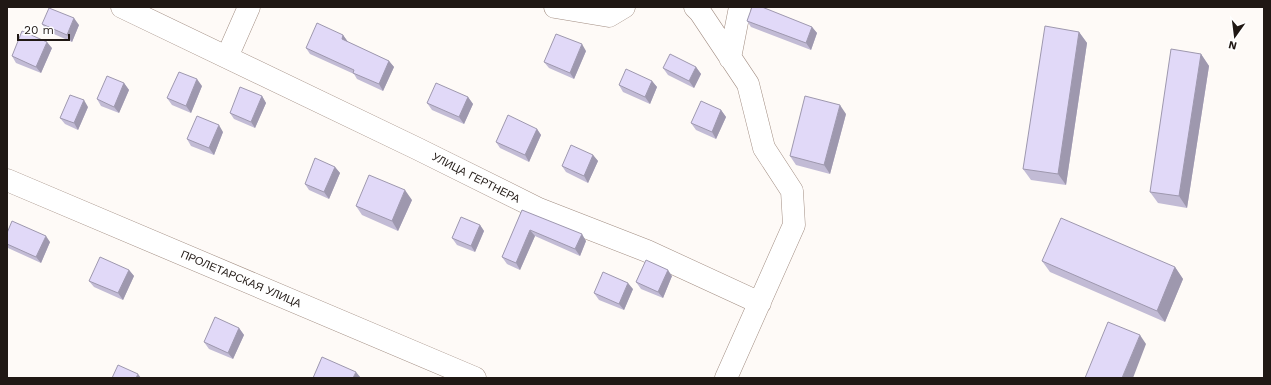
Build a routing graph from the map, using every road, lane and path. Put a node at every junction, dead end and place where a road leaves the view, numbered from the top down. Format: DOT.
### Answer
graph roads {
  1 [pos="122,7"];
  2 [pos="249,7"];
  3 [pos="555,7"];
  4 [pos="624,7"];
  5 [pos="695,7"];
  6 [pos="740,7"];
  7 [pos="227,58"];
  8 [pos="730,58"];
  9 [pos="7,180"];
  10 [pos="760,303"];
  11 [pos="475,378"];
  12 [pos="726,378"];
  1 -- 7 [label="street, УЛИЦА ГЕРТНЕРА"];
  2 -- 7 [label="street"];
  3 -- 4 [label="street"];
  5 -- 8 [label="street"];
  6 -- 8 [label="street"];
  7 -- 10 [label="street, УЛИЦА ГЕРТНЕРА"];
  8 -- 10 [label="street"];
  9 -- 11 [label="street, ПРОЛЕТАРСКАЯ УЛИЦА"];
  10 -- 12 [label="street"];
}
